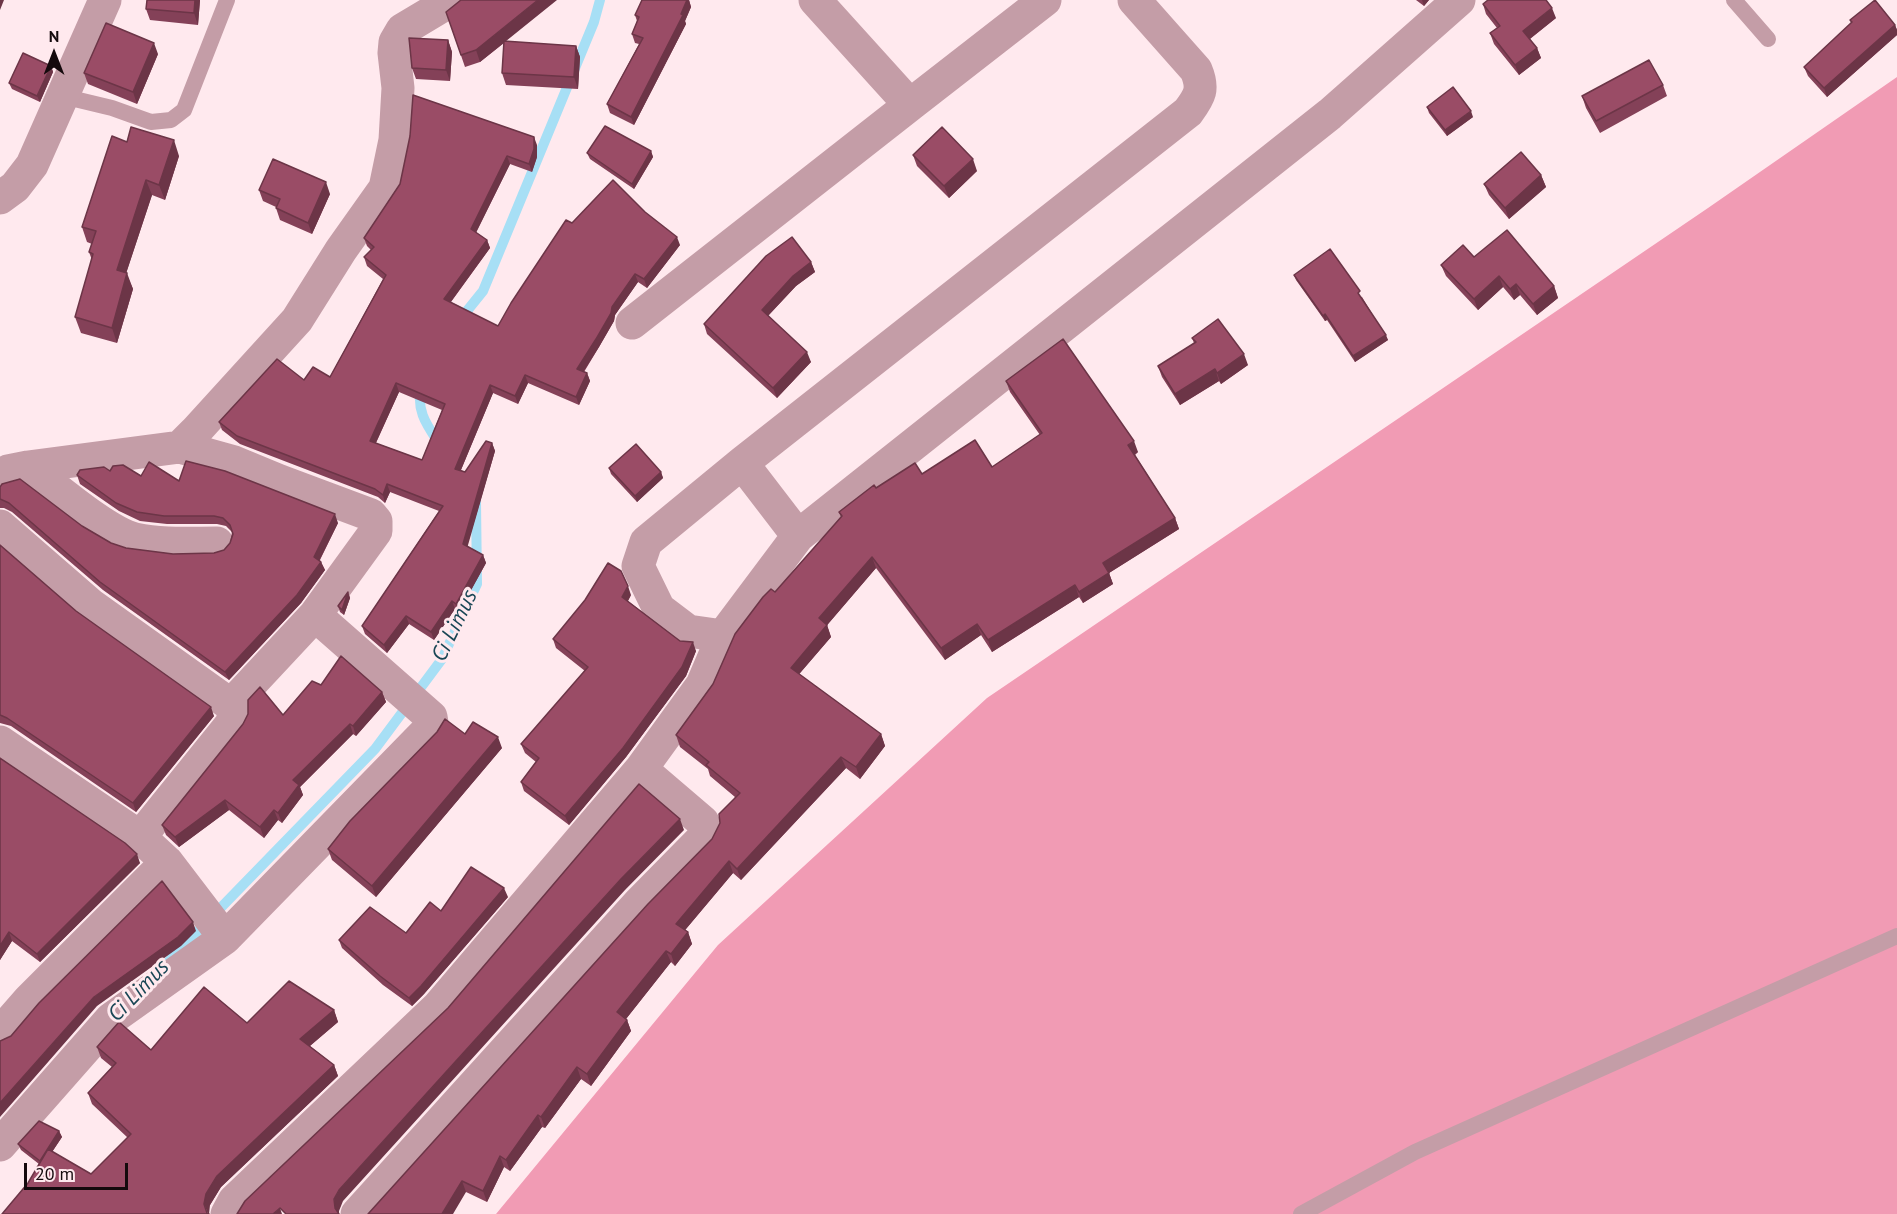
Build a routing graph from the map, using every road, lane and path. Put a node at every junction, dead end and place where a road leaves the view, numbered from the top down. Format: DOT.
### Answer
graph roads {
  1 [pos="105,0"];
  2 [pos="227,0"];
  3 [pos="452,0"];
  4 [pos="814,0"];
  5 [pos="1045,0"];
  6 [pos="1134,0"];
  7 [pos="1459,0"];
  8 [pos="1734,0"];
  9 [pos="1768,39"];
  10 [pos="62,96"];
  11 [pos="910,105"];
  12 [pos="0,198"];
  13 [pos="632,323"];
  14 [pos="180,447"];
  15 [pos="742,463"];
  16 [pos="14,471"];
  17 [pos="0,526"];
  18 [pos="798,536"];
  19 [pos="217,543"];
  20 [pos="315,615"];
  21 [pos="723,636"];
  22 [pos="231,705"];
  23 [pos="0,742"];
  24 [pos="641,769"];
  25 [pos="140,837"];
  26 [pos="167,862"];
  27 [pos="1897,936"];
  28 [pos="225,938"];
  29 [pos="0,1033"];
  30 [pos="0,1145"];
  31 [pos="227,1214"];
  32 [pos="357,1214"];
  33 [pos="1301,1214"];
  1 -- 10 [label="street"];
  2 -- 10 [label="lane"];
  3 -- 14 [label="street"];
  4 -- 11 [label="street"];
  5 -- 11 [label="street"];
  6 -- 15 [label="street"];
  7 -- 18 [label="street"];
  8 -- 9 [label="lane"];
  10 -- 12 [label="street"];
  11 -- 13 [label="street"];
  14 -- 16 [label="street"];
  14 -- 20 [label="street"];
  15 -- 18 [label="street"];
  15 -- 21 [label="street"];
  16 -- 19 [label="street"];
  17 -- 22 [label="street"];
  18 -- 21 [label="street"];
  20 -- 22 [label="street"];
  20 -- 28 [label="street"];
  21 -- 24 [label="street"];
  22 -- 25 [label="street"];
  23 -- 25 [label="street"];
  24 -- 31 [label="street"];
  24 -- 32 [label="street"];
  25 -- 26 [label="street"];
  26 -- 28 [label="street"];
  26 -- 29 [label="street"];
  27 -- 33 [label="lane"];
  28 -- 30 [label="street"];
}
